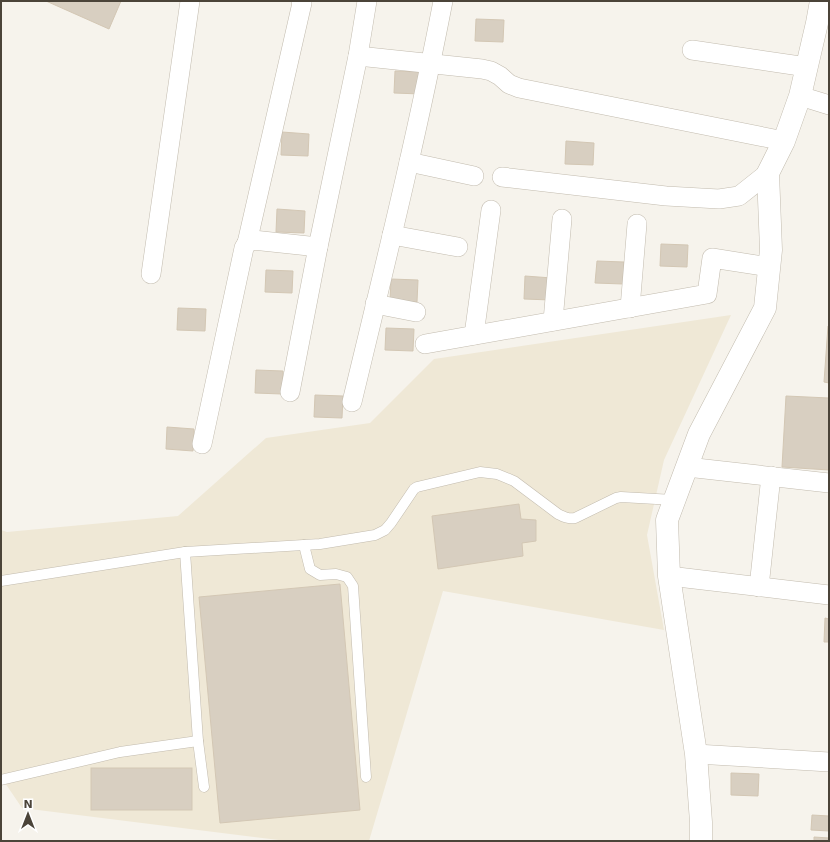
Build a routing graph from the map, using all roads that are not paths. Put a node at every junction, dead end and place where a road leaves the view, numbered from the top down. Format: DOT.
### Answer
graph roads {
  1 [pos="190,1"];
  2 [pos="302,1"];
  3 [pos="367,1"];
  4 [pos="443,1"];
  5 [pos="821,1"];
  6 [pos="692,50"];
  7 [pos="358,56"];
  8 [pos="431,64"];
  9 [pos="807,67"];
  10 [pos="800,96"];
  11 [pos="829,105"];
  12 [pos="784,141"];
  13 [pos="409,162"];
  14 [pos="768,173"];
  15 [pos="474,176"];
  16 [pos="502,177"];
  17 [pos="491,210"];
  18 [pos="562,219"];
  19 [pos="637,224"];
  20 [pos="392,235"];
  21 [pos="247,243"];
  22 [pos="458,246"];
  23 [pos="318,247"];
  24 [pos="769,267"];
  25 [pos="151,274"];
  26 [pos="376,304"];
  27 [pos="630,308"];
  28 [pos="416,312"];
  29 [pos="553,321"];
  30 [pos="474,335"];
  31 [pos="425,344"];
  32 [pos="290,392"];
  33 [pos="352,402"];
  34 [pos="202,444"];
  35 [pos="687,467"];
  36 [pos="771,476"];
  37 [pos="829,483"];
  38 [pos="674,500"];
  39 [pos="304,545"];
  40 [pos="185,552"];
  41 [pos="669,576"];
  42 [pos="1,581"];
  43 [pos="759,587"];
  44 [pos="829,595"];
  45 [pos="198,741"];
  46 [pos="696,754"];
  47 [pos="829,762"];
  48 [pos="366,777"];
  49 [pos="1,780"];
  50 [pos="204,787"];
  51 [pos="700,841"];
  1 -- 25 [label="street"];
  2 -- 21 [label="street"];
  3 -- 7 [label="street"];
  4 -- 8 [label="street"];
  5 -- 9 [label="street"];
  6 -- 9 [label="street"];
  7 -- 8 [label="street"];
  7 -- 23 [label="street"];
  8 -- 12 [label="street"];
  8 -- 13 [label="street"];
  9 -- 10 [label="street"];
  10 -- 11 [label="street"];
  10 -- 12 [label="street"];
  12 -- 14 [label="street"];
  13 -- 15 [label="street"];
  13 -- 20 [label="street"];
  14 -- 16 [label="street"];
  14 -- 24 [label="street"];
  17 -- 30 [label="street"];
  18 -- 29 [label="street"];
  19 -- 27 [label="street"];
  20 -- 22 [label="street"];
  20 -- 26 [label="street"];
  21 -- 23 [label="street"];
  21 -- 34 [label="street"];
  23 -- 32 [label="street"];
  24 -- 27 [label="street"];
  24 -- 35 [label="street"];
  26 -- 28 [label="street"];
  26 -- 33 [label="street"];
  27 -- 29 [label="street"];
  29 -- 30 [label="street"];
  30 -- 31 [label="street"];
  35 -- 36 [label="street"];
  35 -- 38 [label="street"];
  36 -- 37 [label="street"];
  36 -- 43 [label="street"];
  38 -- 39 [label="lane"];
  38 -- 41 [label="street"];
  39 -- 40 [label="lane"];
  39 -- 48 [label="lane"];
  40 -- 42 [label="lane"];
  40 -- 45 [label="lane"];
  41 -- 43 [label="street"];
  41 -- 46 [label="street"];
  43 -- 44 [label="street"];
  45 -- 49 [label="lane"];
  45 -- 50 [label="lane"];
  46 -- 47 [label="street"];
  46 -- 51 [label="street"];
}
